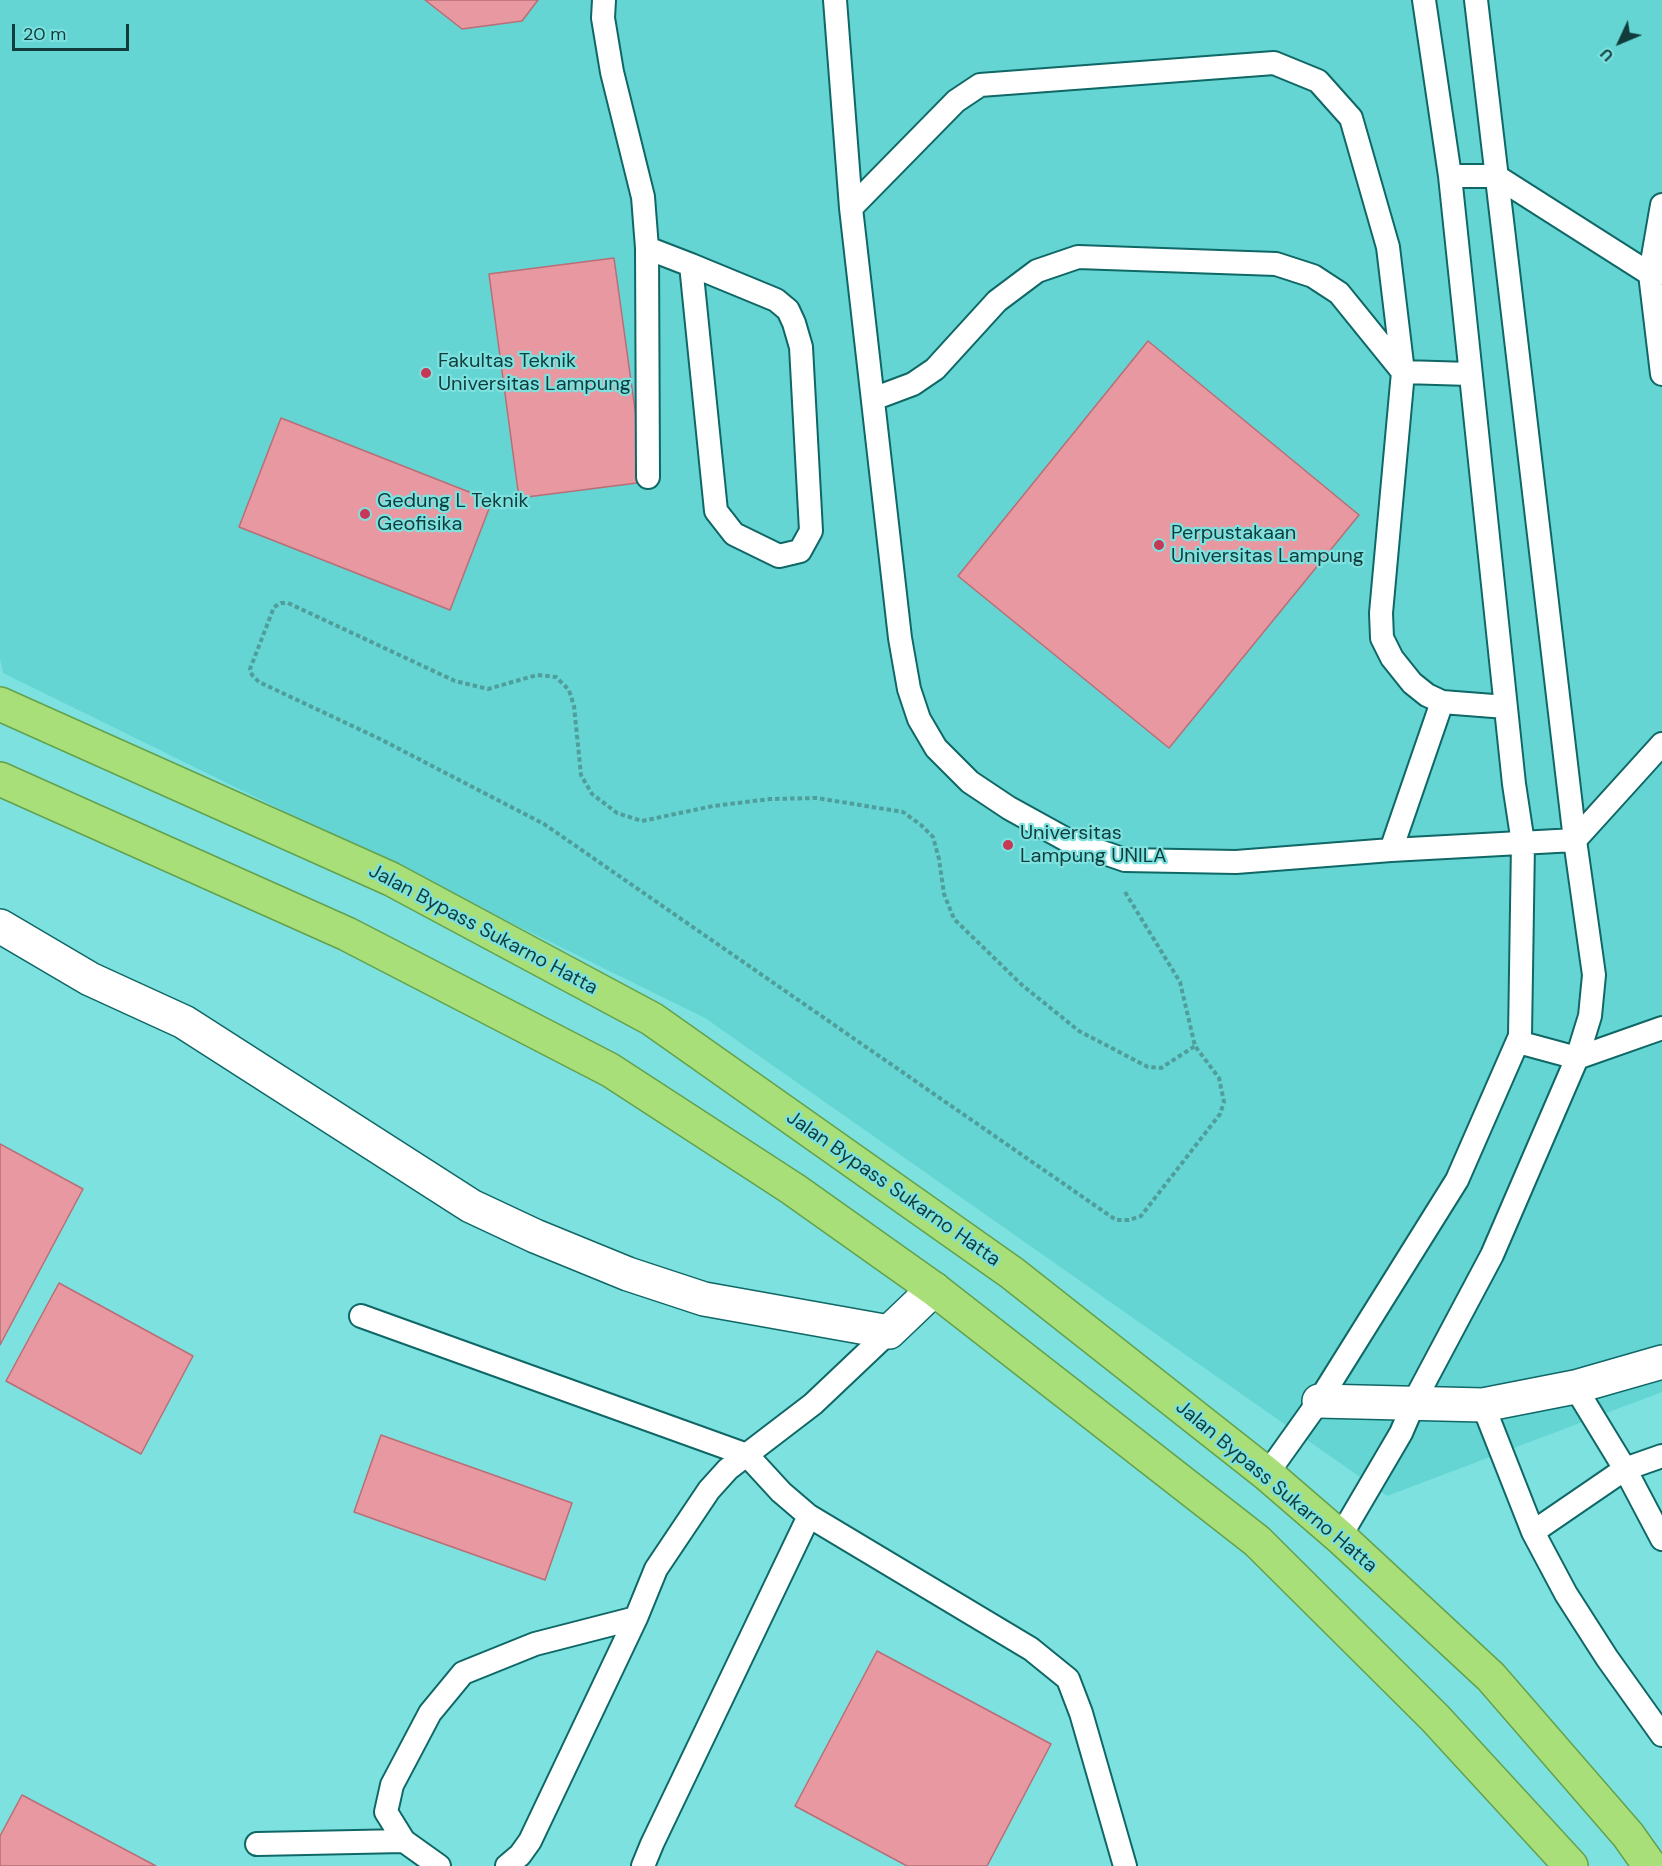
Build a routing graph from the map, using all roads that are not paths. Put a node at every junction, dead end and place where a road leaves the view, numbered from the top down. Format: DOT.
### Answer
graph roads {
  1 [pos="604,0"];
  2 [pos="835,0"];
  3 [pos="1424,0"];
  4 [pos="1476,0"];
  5 [pos="1450,176"];
  6 [pos="1496,176"];
  7 [pos="1662,205"];
  8 [pos="851,208"];
  9 [pos="647,248"];
  10 [pos="692,265"];
  11 [pos="1656,274"];
  12 [pos="1403,372"];
  13 [pos="1470,374"];
  14 [pos="1662,374"];
  15 [pos="873,399"];
  16 [pos="648,477"];
  17 [pos="1442,702"];
  18 [pos="0,704"];
  19 [pos="1506,708"];
  20 [pos="1662,744"];
  21 [pos="0,778"];
  22 [pos="1575,840"];
  23 [pos="1523,843"];
  24 [pos="1391,850"];
  25 [pos="0,926"];
  26 [pos="1662,1028"];
  27 [pos="1518,1042"];
  28 [pos="1577,1058"];
  29 [pos="934,1289"];
  30 [pos="361,1316"];
  31 [pos="889,1332"];
  32 [pos="1662,1362"];
  33 [pos="1575,1387"];
  34 [pos="1319,1401"];
  35 [pos="1414,1404"];
  36 [pos="1484,1405"];
  37 [pos="747,1455"];
  38 [pos="1662,1456"];
  39 [pos="1625,1469"];
  40 [pos="1267,1474"];
  41 [pos="809,1516"];
  42 [pos="1533,1532"];
  43 [pos="1340,1537"];
  44 [pos="1662,1539"];
  45 [pos="636,1618"];
  46 [pos="1662,1735"];
  47 [pos="404,1841"];
  48 [pos="257,1844"];
  49 [pos="440,1866"];
  50 [pos="507,1866"];
  51 [pos="643,1866"];
  52 [pos="1125,1866"];
  53 [pos="1571,1866"];
  54 [pos="1650,1866"];
  1 -- 9 [label="lane"];
  2 -- 8 [label="lane"];
  3 -- 5 [label="lane"];
  4 -- 6 [label="lane"];
  5 -- 6 [label="lane"];
  5 -- 13 [label="lane"];
  6 -- 11 [label="lane"];
  6 -- 22 [label="lane"];
  7 -- 11 [label="lane"];
  8 -- 12 [label="lane"];
  8 -- 15 [label="lane"];
  9 -- 10 [label="lane"];
  9 -- 16 [label="lane"];
  10 -- 10 [label="lane"];
  11 -- 14 [label="lane"];
  12 -- 13 [label="lane"];
  12 -- 15 [label="lane"];
  12 -- 17 [label="lane"];
  13 -- 19 [label="lane"];
  15 -- 24 [label="lane"];
  17 -- 19 [label="lane"];
  17 -- 24 [label="lane"];
  18 -- 40 [label="highway, Jalan Bypass Sukarno Hatta"];
  19 -- 23 [label="lane"];
  20 -- 22 [label="lane"];
  21 -- 29 [label="highway"];
  22 -- 23 [label="lane"];
  22 -- 28 [label="lane"];
  23 -- 24 [label="lane"];
  23 -- 27 [label="lane"];
  25 -- 31 [label="street"];
  26 -- 28 [label="lane"];
  27 -- 28 [label="lane"];
  27 -- 34 [label="lane"];
  28 -- 35 [label="lane"];
  29 -- 31 [label="street"];
  29 -- 53 [label="highway"];
  30 -- 37 [label="lane"];
  31 -- 37 [label="lane"];
  32 -- 33 [label="street"];
  33 -- 36 [label="street"];
  33 -- 39 [label="lane"];
  34 -- 35 [label="street"];
  34 -- 40 [label="lane"];
  35 -- 36 [label="street"];
  35 -- 43 [label="lane"];
  36 -- 42 [label="lane"];
  37 -- 41 [label="lane"];
  37 -- 45 [label="lane"];
  38 -- 39 [label="lane"];
  39 -- 42 [label="lane"];
  39 -- 44 [label="lane"];
  40 -- 43 [label="highway, Jalan Bypass Sukarno Hatta"];
  41 -- 51 [label="lane"];
  41 -- 52 [label="lane"];
  42 -- 46 [label="lane"];
  43 -- 54 [label="highway, Jalan Bypass Sukarno Hatta"];
  45 -- 47 [label="lane"];
  45 -- 50 [label="lane"];
  47 -- 48 [label="lane"];
  47 -- 49 [label="lane"];
}
